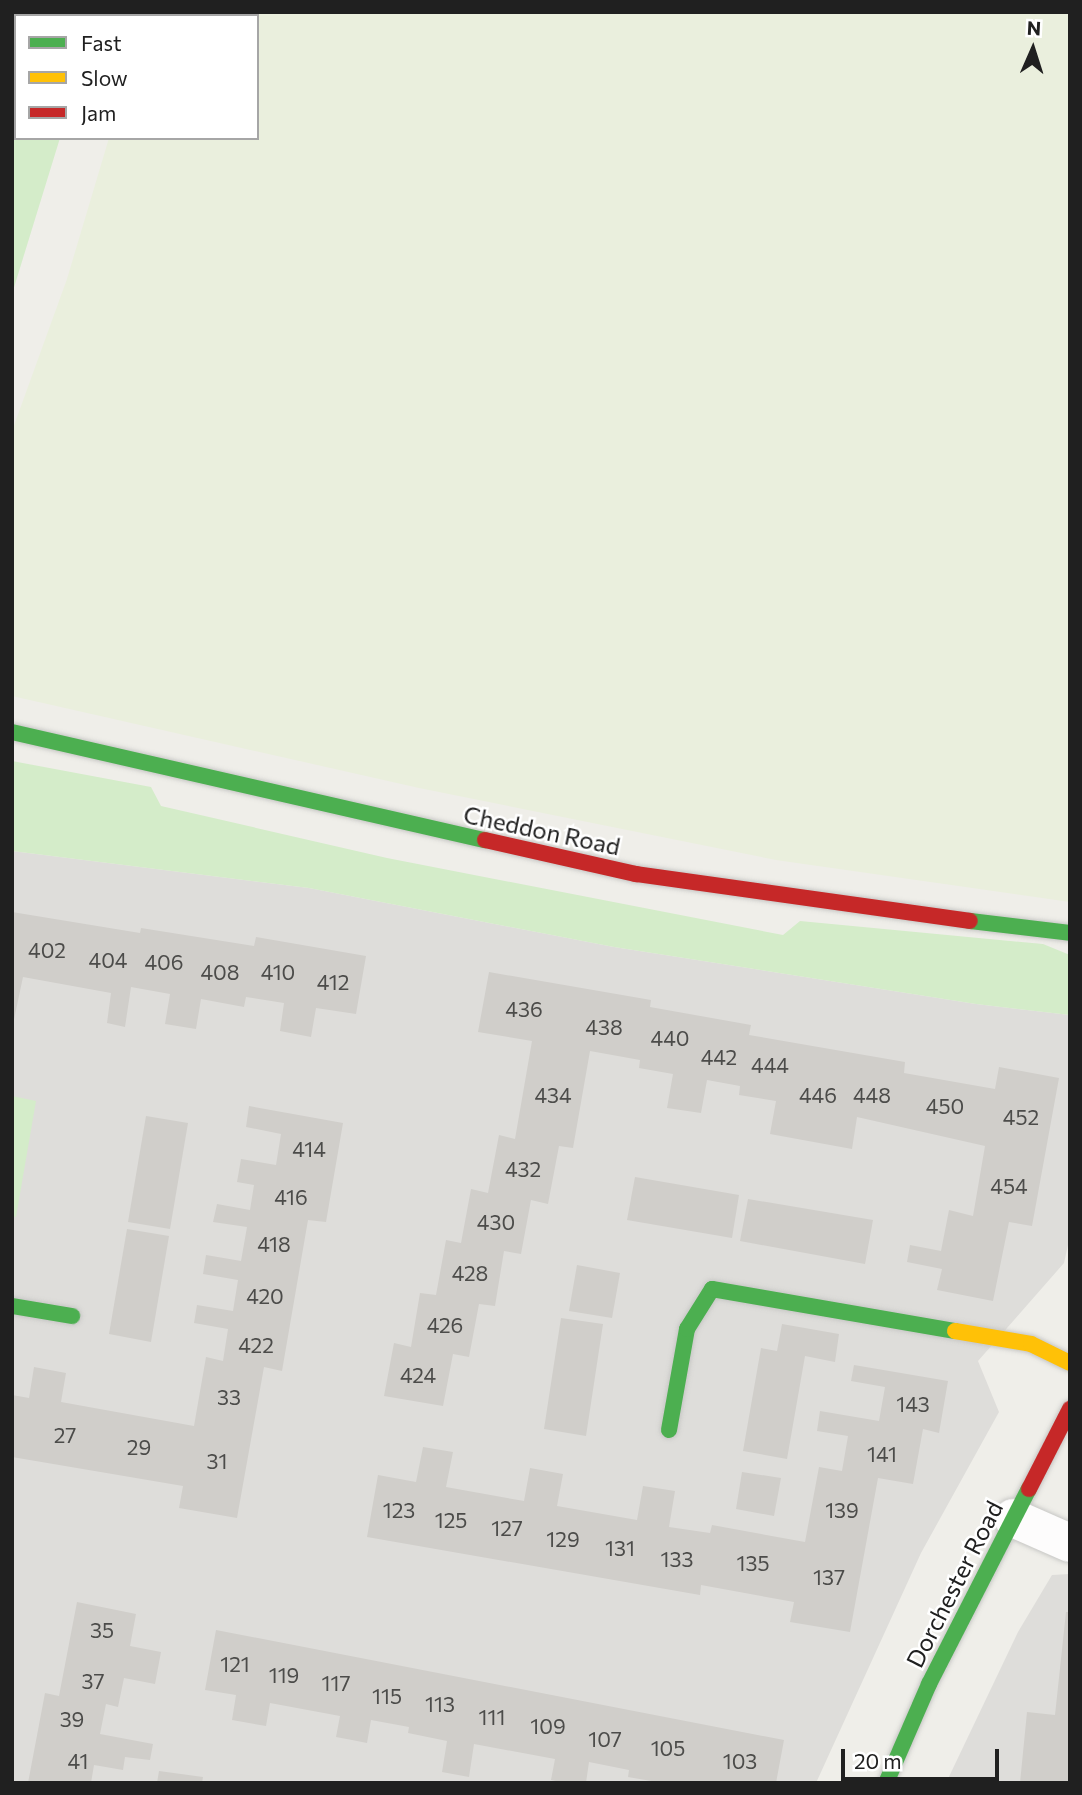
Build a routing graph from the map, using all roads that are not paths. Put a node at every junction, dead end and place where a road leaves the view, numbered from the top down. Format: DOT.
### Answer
graph roads {
  1 [pos="12,732"];
  2 [pos="1070,933"];
  3 [pos="12,1306"];
  4 [pos="72,1316"];
  5 [pos="1070,1363"];
  6 [pos="1070,1409"];
  7 [pos="669,1430"];
  8 [pos="1013,1518"];
  9 [pos="1070,1543"];
  10 [pos="886,1783"];
  1 -- 2 [label="street, Cheddon Road"];
  3 -- 4 [label="street"];
  5 -- 7 [label="street"];
  6 -- 8 [label="street, Dorchester Road"];
  8 -- 9 [label="street"];
  8 -- 10 [label="street, Dorchester Road"];
}
